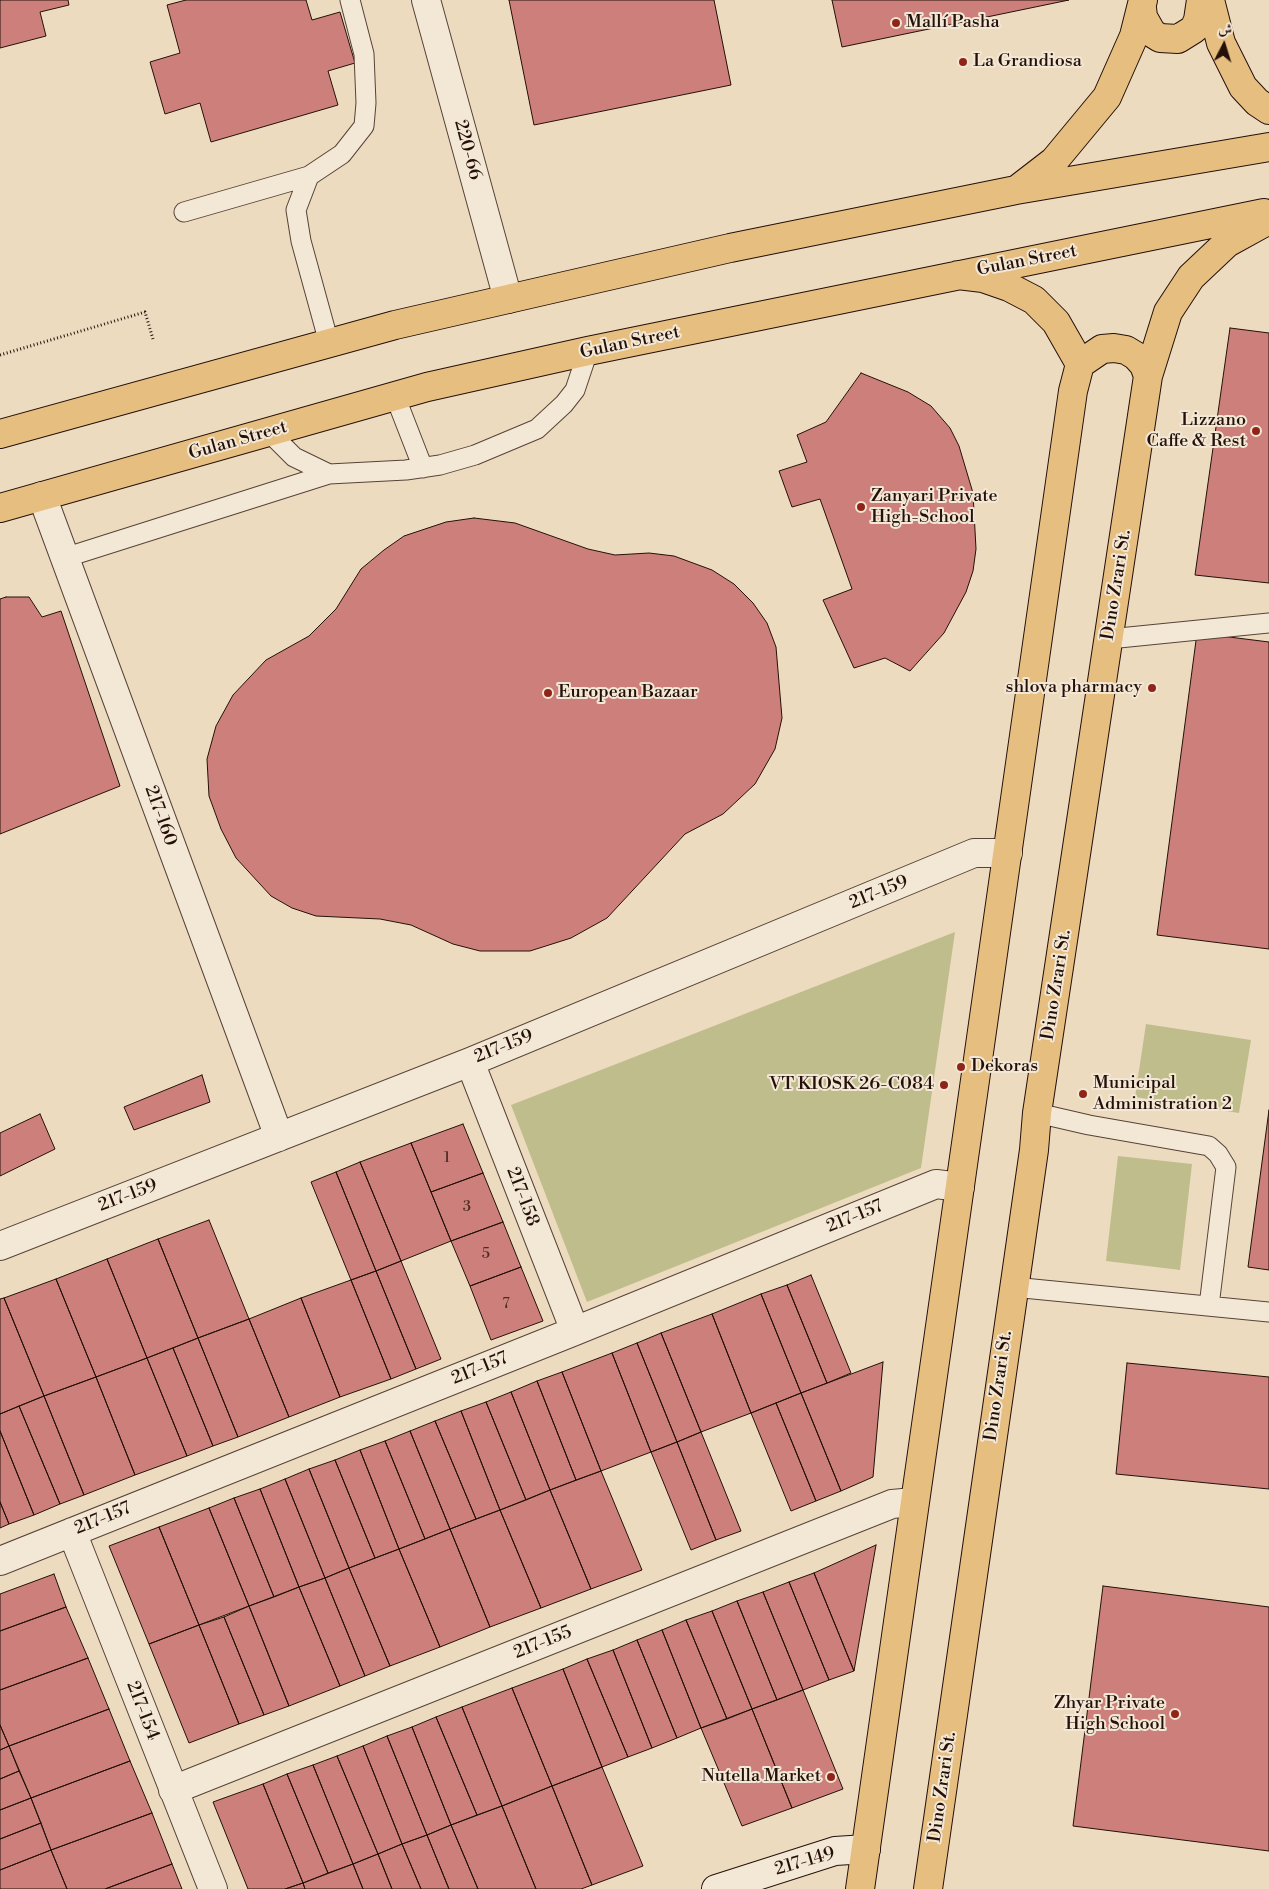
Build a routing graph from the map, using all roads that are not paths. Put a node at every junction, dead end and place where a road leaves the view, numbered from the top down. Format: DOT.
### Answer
graph roads {
  1 [pos="350,0"];
  2 [pos="426,0"];
  3 [pos="1201,0"];
  4 [pos="1210,0"];
  5 [pos="1142,4"];
  6 [pos="1269,110"];
  7 [pos="1269,147"];
  8 [pos="309,176"];
  9 [pos="1016,190"];
  10 [pos="184,212"];
  11 [pos="1269,212"];
  12 [pos="1269,220"];
  13 [pos="958,275"];
  14 [pos="508,299"];
  15 [pos="329,343"];
  16 [pos="588,351"];
  17 [pos="1080,364"];
  18 [pos="1148,376"];
  19 [pos="395,396"];
  20 [pos="269,432"];
  21 [pos="0,434"];
  22 [pos="423,468"];
  23 [pos="330,474"];
  24 [pos="42,496"];
  25 [pos="0,508"];
  26 [pos="64,558"];
  27 [pos="1269,623"];
  28 [pos="1109,640"];
  29 [pos="1008,853"];
  30 [pos="470,1062"];
  31 [pos="1037,1113"];
  32 [pos="279,1137"];
  33 [pos="960,1187"];
  34 [pos="0,1246"];
  35 [pos="1013,1287"];
  36 [pos="1209,1306"];
  37 [pos="1269,1312"];
  38 [pos="575,1331"];
  39 [pos="914,1502"];
  40 [pos="72,1532"];
  41 [pos="0,1561"];
  42 [pos="173,1790"];
  43 [pos="866,1849"];
  44 [pos="213,1889"];
  45 [pos="716,1889"];
  46 [pos="860,1889"];
  47 [pos="928,1889"];
  1 -- 8 [label="lane"];
  2 -- 14 [label="street, 220-66"];
  3 -- 5 [label="main road"];
  4 -- 6 [label="main road"];
  5 -- 9 [label="main road"];
  7 -- 9 [label="main road"];
  8 -- 10 [label="lane"];
  8 -- 15 [label="lane"];
  9 -- 14 [label="main road"];
  11 -- 13 [label="main road, Gulan Street"];
  12 -- 18 [label="main road, Dino Zrari St."];
  13 -- 16 [label="main road, Gulan Street"];
  13 -- 17 [label="main road"];
  14 -- 15 [label="main road"];
  15 -- 21 [label="main road"];
  16 -- 19 [label="main road, Gulan Street"];
  16 -- 22 [label="lane"];
  17 -- 18 [label="main road"];
  17 -- 29 [label="main road"];
  18 -- 28 [label="main road, Dino Zrari St."];
  19 -- 20 [label="main road, Gulan Street"];
  19 -- 22 [label="lane"];
  20 -- 23 [label="lane"];
  20 -- 24 [label="main road, Gulan Street"];
  22 -- 23 [label="lane"];
  23 -- 26 [label="lane"];
  24 -- 25 [label="main road, Gulan Street"];
  24 -- 26 [label="street, 217-160"];
  26 -- 32 [label="street, 217-160"];
  27 -- 28 [label="lane"];
  28 -- 31 [label="main road, Dino Zrari St."];
  29 -- 30 [label="street, 217-159"];
  29 -- 33 [label="main road"];
  30 -- 32 [label="street, 217-159"];
  30 -- 38 [label="street, 217-158"];
  31 -- 35 [label="main road, Dino Zrari St."];
  31 -- 36 [label="lane"];
  32 -- 34 [label="street, 217-159"];
  33 -- 38 [label="street, 217-157"];
  33 -- 39 [label="main road"];
  35 -- 36 [label="lane"];
  35 -- 47 [label="main road, Dino Zrari St."];
  36 -- 37 [label="lane"];
  38 -- 40 [label="street, 217-157"];
  39 -- 42 [label="street, 217-155"];
  39 -- 43 [label="main road"];
  40 -- 41 [label="street, 217-157"];
  40 -- 42 [label="street, 217-154"];
  42 -- 44 [label="street, 217-154"];
  43 -- 45 [label="street, 217-149"];
  43 -- 46 [label="main road"];
}
